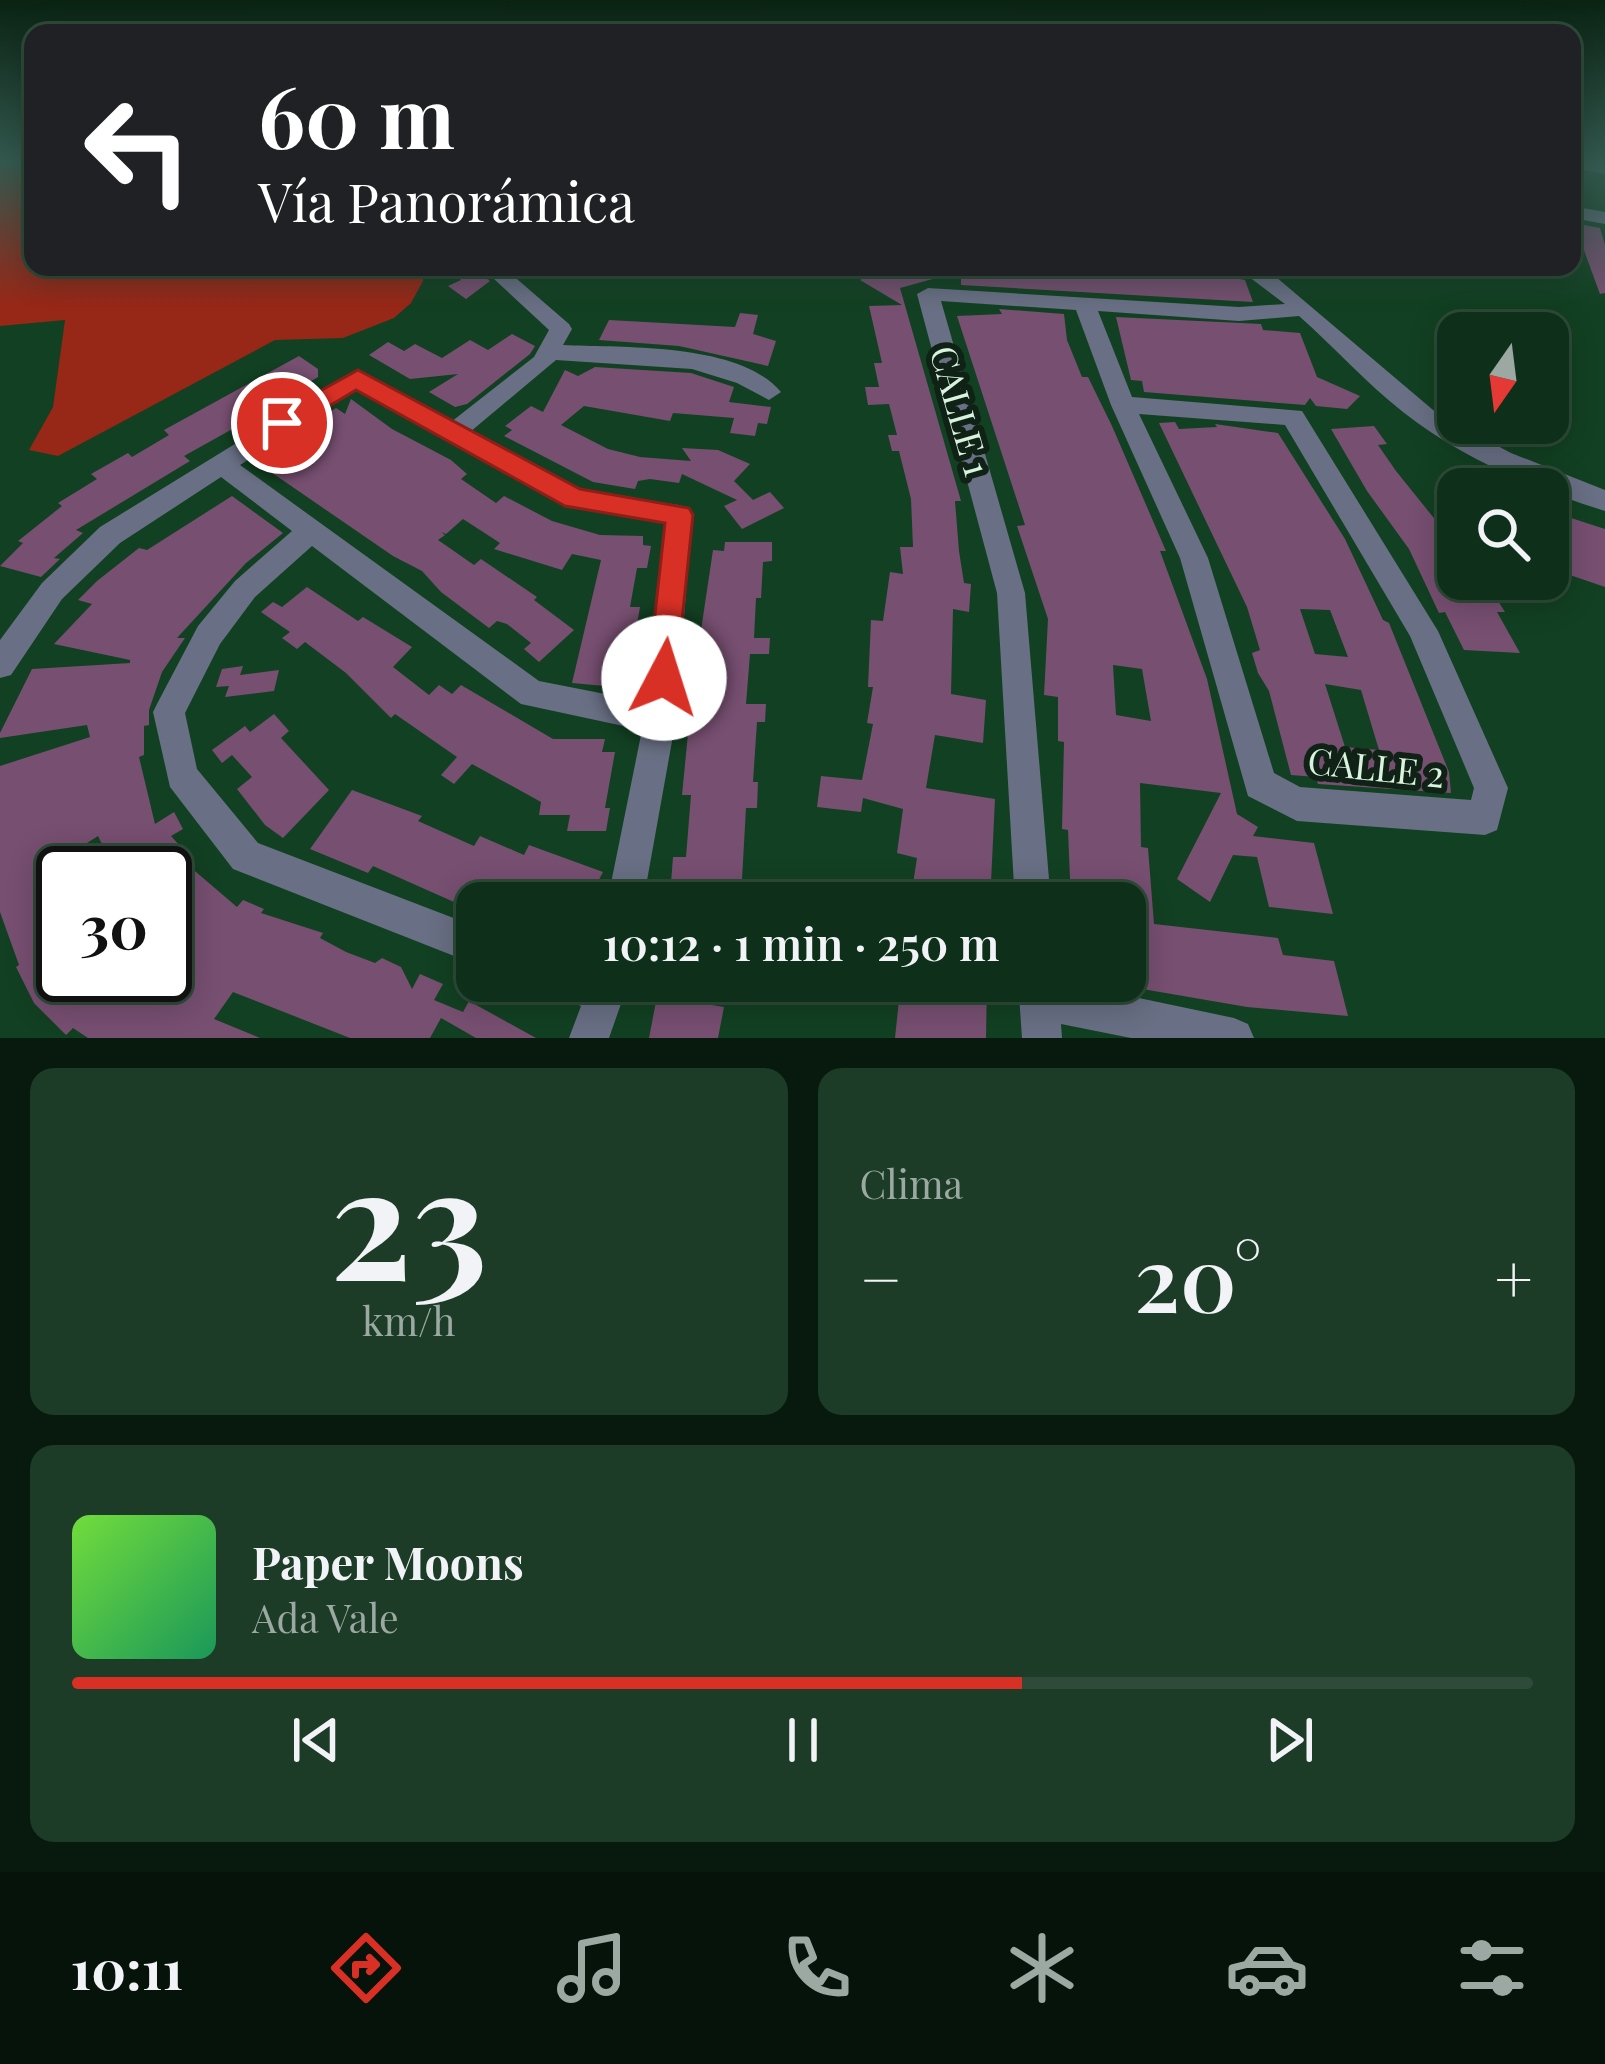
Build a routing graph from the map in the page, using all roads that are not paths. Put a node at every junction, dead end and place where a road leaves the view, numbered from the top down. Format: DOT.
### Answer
graph roads {
  1 [pos="501,276"];
  2 [pos="1258,276"];
  3 [pos="1084,303"];
  4 [pos="1305,310"];
  5 [pos="548,352"];
  6 [pos="770,392"];
  7 [pos="1123,405"];
  8 [pos="453,433"];
  9 [pos="220,463"];
  10 [pos="1605,501"];
  11 [pos="310,532"];
  12 [pos="0,665"];
  13 [pos="660,719"];
  14 [pos="629,882"];
  15 [pos="1032,882"];
  16 [pos="456,938"];
  17 [pos="602,1002"];
  18 [pos="1040,1006"];
  19 [pos="589,1038"];
  20 [pos="1234,1038"];
  1 -- 5 [label="street"];
  2 -- 4 [label="street"];
  3 -- 4 [label="street, CALLE 1"];
  3 -- 7 [label="street, CALLE 2"];
  3 -- 15 [label="street, CALLE 1"];
  4 -- 10 [label="street"];
  5 -- 6 [label="street"];
  5 -- 8 [label="street"];
  7 -- 7 [label="street, CALLE 2"];
  8 -- 9 [label="street"];
  8 -- 13 [label="street"];
  9 -- 11 [label="street"];
  9 -- 12 [label="street"];
  11 -- 13 [label="street"];
  11 -- 16 [label="street"];
  13 -- 14 [label="street"];
  17 -- 19 [label="street"];
  18 -- 20 [label="street"];
}
